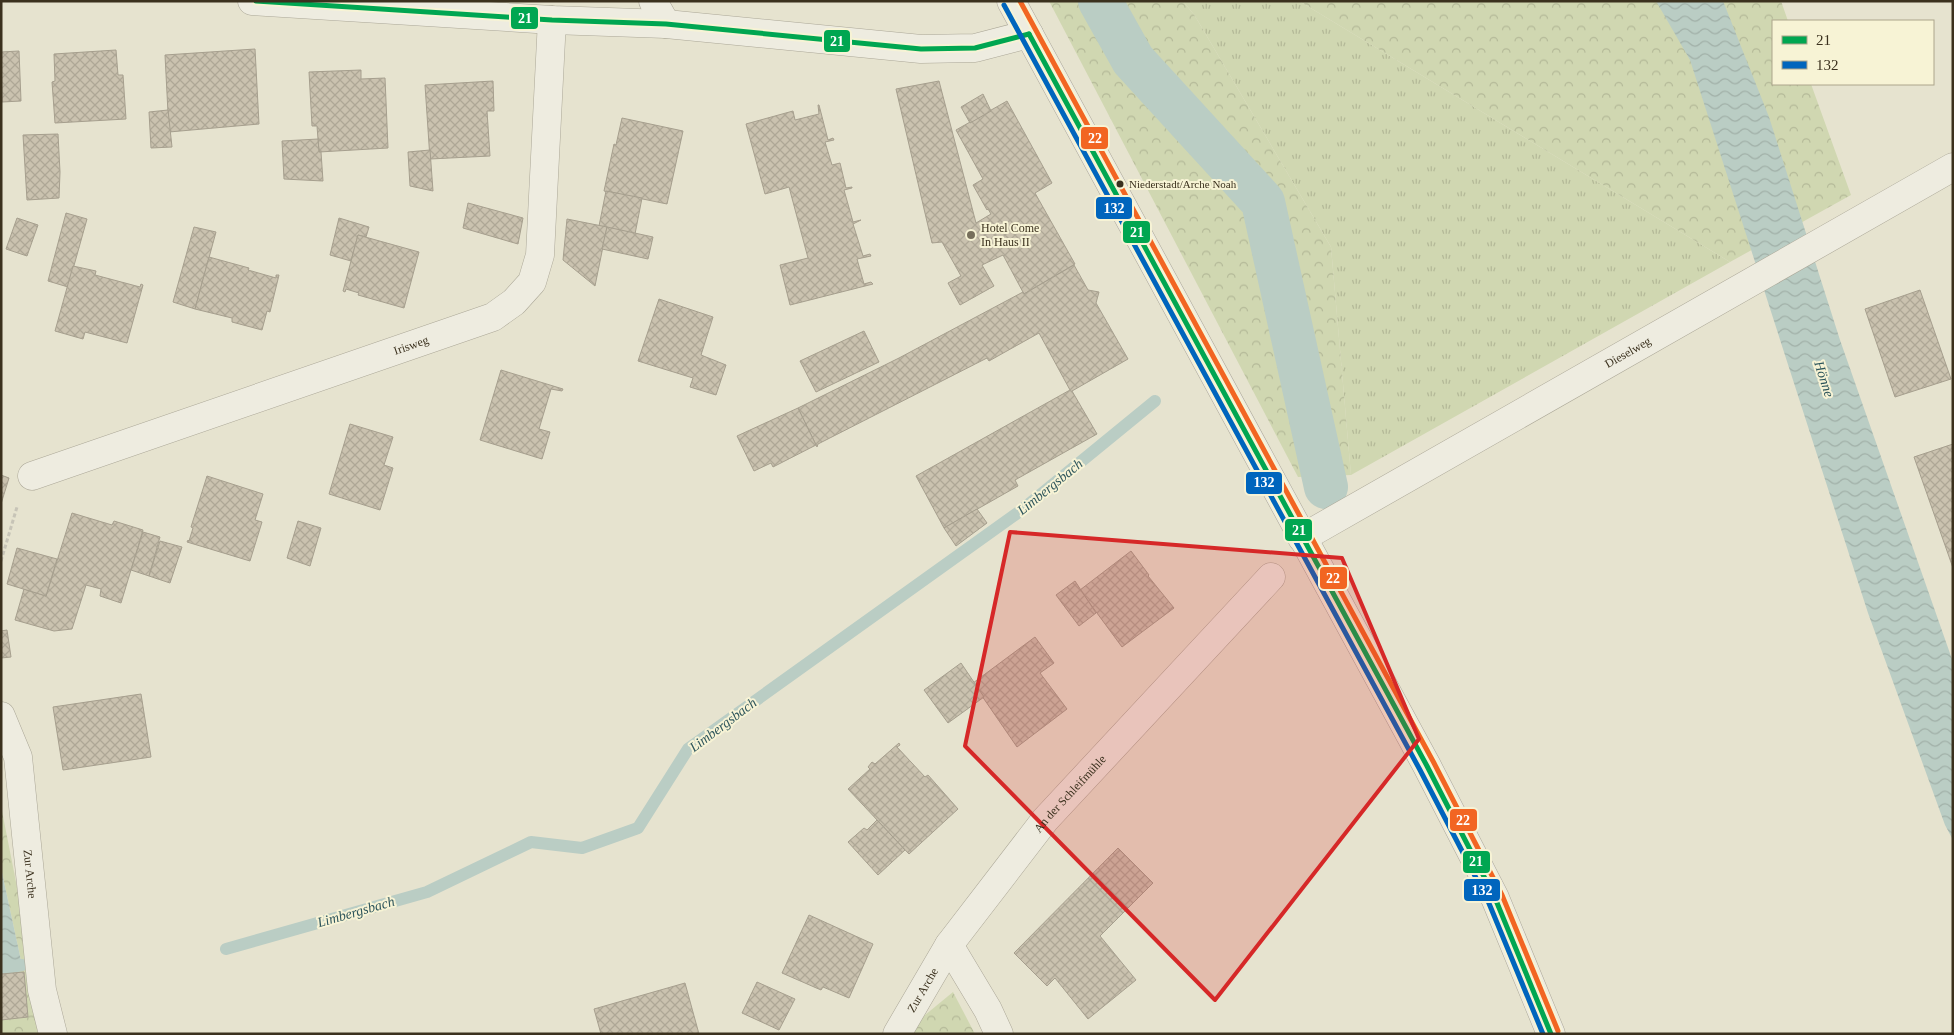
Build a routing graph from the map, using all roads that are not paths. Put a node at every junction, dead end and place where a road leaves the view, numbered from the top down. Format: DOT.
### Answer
graph roads {
  1 [pos="252,1"];
  2 [pos="1011,1"];
  3 [pos="660,13"];
  4 [pos="552,20"];
  5 [pos="1029,34"];
  6 [pos="1953,167"];
  7 [pos="32,476"];
  8 [pos="1302,538"];
  9 [pos="1271,577"];
  10 [pos="1,716"];
  11 [pos="949,944"];
  12 [pos="53,1034"];
  13 [pos="897,1034"];
  14 [pos="999,1034"];
  15 [pos="1551,1034"];
  1 -- 4 [label="street"];
  2 -- 5 [label="street"];
  3 -- 4 [label="street"];
  3 -- 5 [label="street"];
  4 -- 7 [label="street, Irisweg"];
  5 -- 8 [label="street"];
  6 -- 8 [label="street, Dieselweg"];
  8 -- 15 [label="street"];
  9 -- 11 [label="street, An der Schleifmühle"];
  10 -- 12 [label="street, Zur Arche"];
  11 -- 13 [label="street, Zur Arche"];
  11 -- 14 [label="street"];
}
